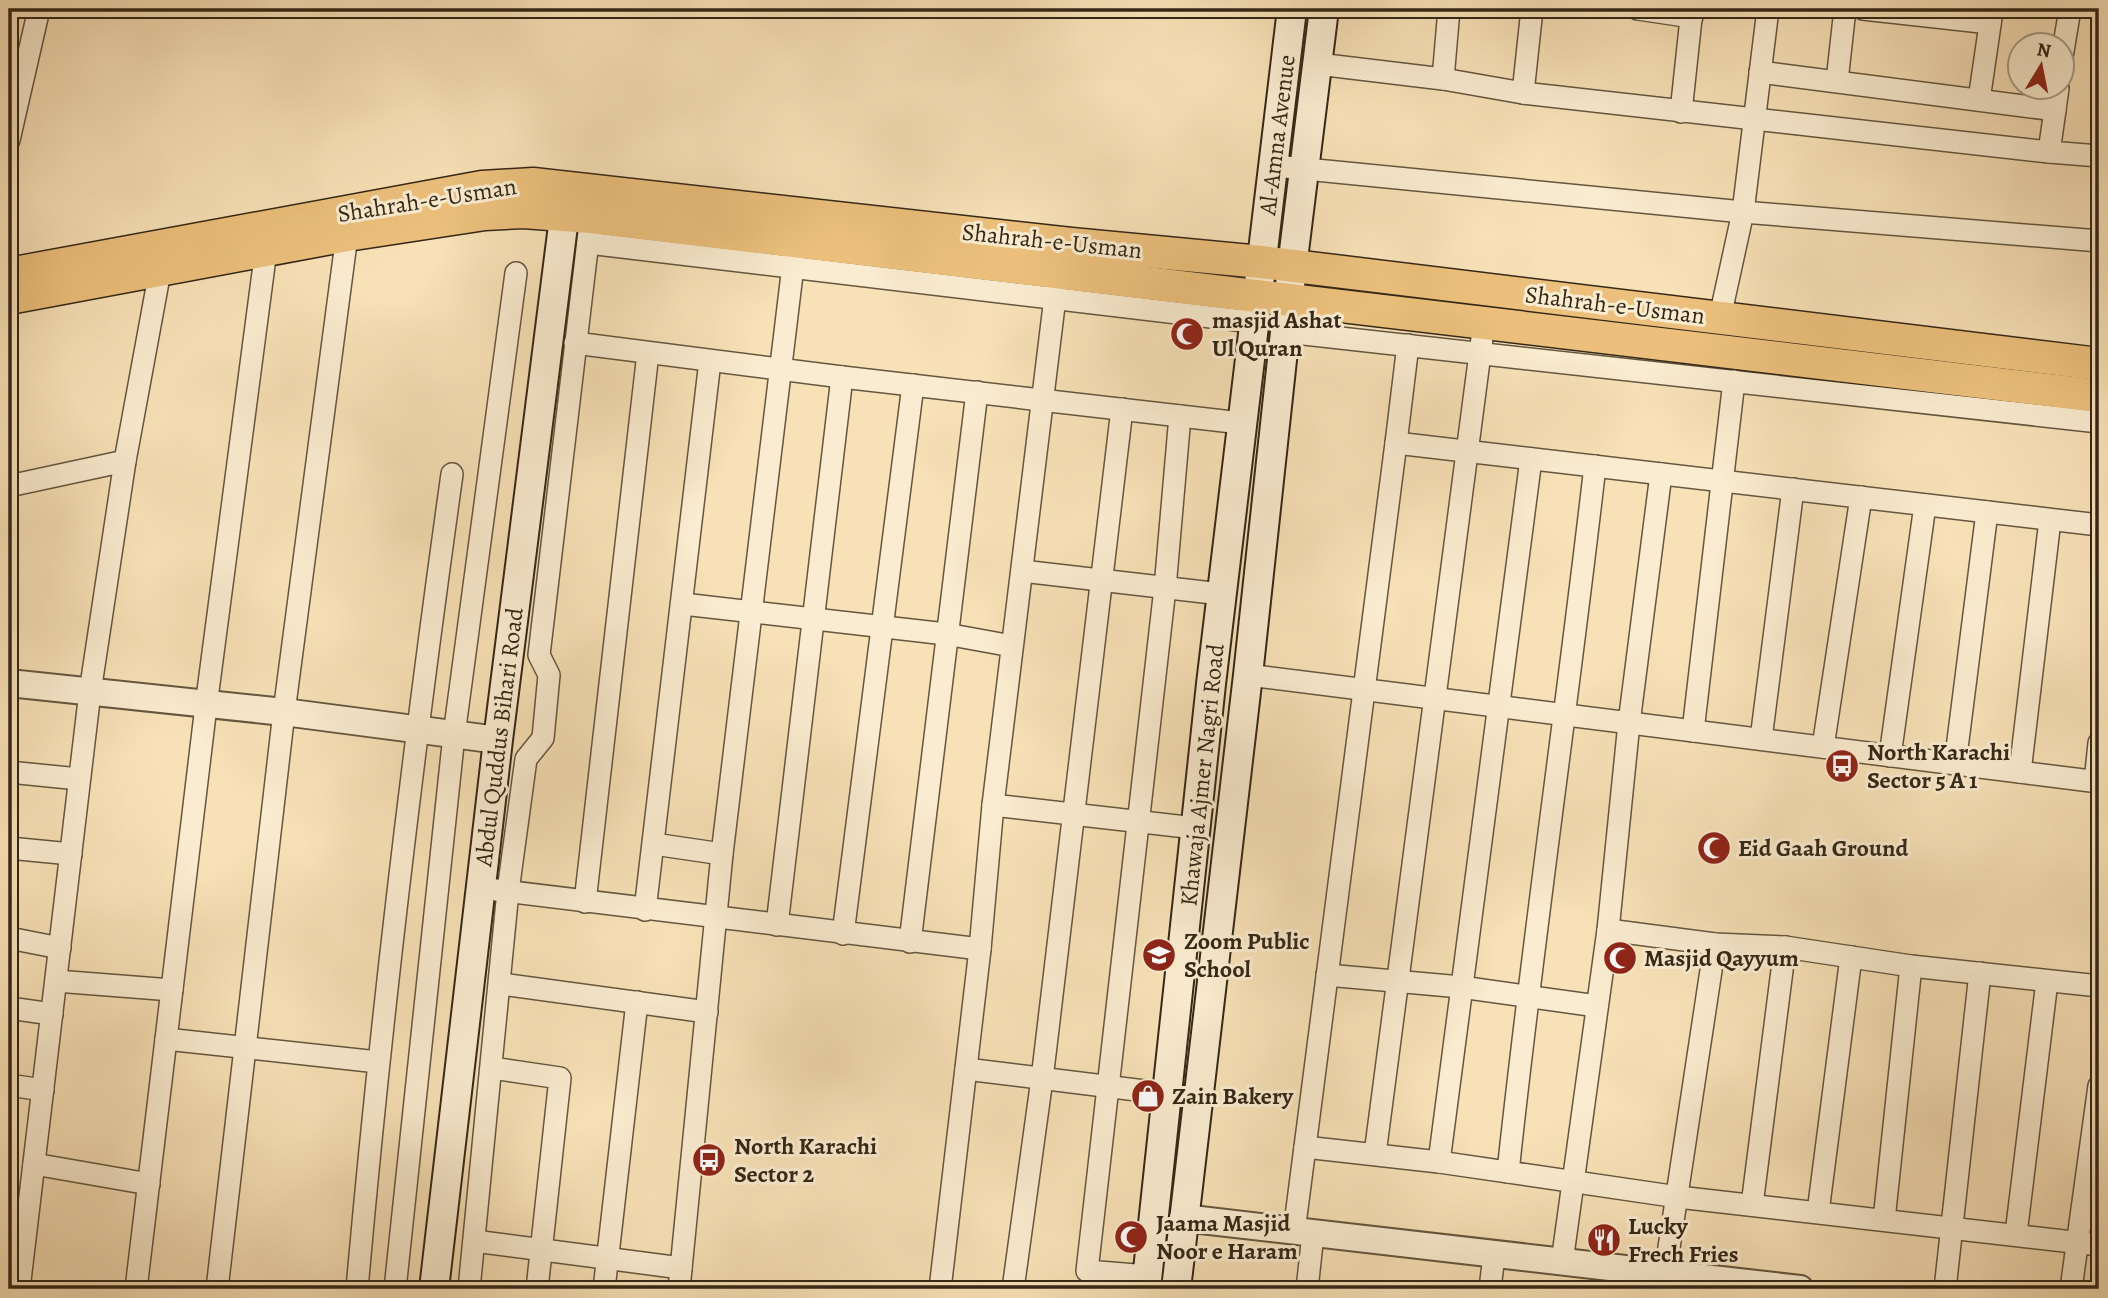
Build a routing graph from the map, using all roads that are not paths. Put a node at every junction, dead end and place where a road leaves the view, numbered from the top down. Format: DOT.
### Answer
graph roads {
  1 [pos="39,9"];
  2 [pos="1293,9"];
  3 [pos="1324,9"];
  4 [pos="1450,9"];
  5 [pos="1532,9"];
  6 [pos="1637,9"];
  7 [pos="1768,9"];
  8 [pos="1845,9"];
  9 [pos="1863,9"];
  10 [pos="2070,9"];
  11 [pos="1692,13"];
  12 [pos="1991,16"];
  13 [pos="2067,32"];
  14 [pos="1318,64"];
  15 [pos="1760,72"];
  16 [pos="1443,79"];
  17 [pos="1837,81"];
  18 [pos="1523,93"];
  19 [pos="1979,100"];
  20 [pos="2056,102"];
  21 [pos="2055,110"];
  22 [pos="1681,112"];
  23 [pos="1754,120"];
  24 [pos="9,141"];
  25 [pos="2049,152"];
  26 [pos="2099,156"];
  27 [pos="1275,166"];
  28 [pos="1306,170"];
  29 [pos="581,210"];
  30 [pos="1743,212"];
  31 [pos="347,234"];
  32 [pos="2099,241"];
  33 [pos="266,250"];
  34 [pos="794,255"];
  35 [pos="1261,262"];
  36 [pos="1292,267"];
  37 [pos="160,271"];
  38 [pos="516,273"];
  39 [pos="9,274"];
  40 [pos="1057,287"];
  41 [pos="9,298"];
  42 [pos="1255,310"];
  43 [pos="1287,317"];
  44 [pos="1720,317"];
  45 [pos="1482,338"];
  46 [pos="576,343"];
  47 [pos="1408,345"];
  48 [pos="648,354"];
  49 [pos="710,361"];
  50 [pos="2099,364"];
  51 [pos="779,369"];
  52 [pos="842,377"];
  53 [pos="1734,381"];
  54 [pos="912,385"];
  55 [pos="977,392"];
  56 [pos="2099,396"];
  57 [pos="1044,398"];
  58 [pos="1122,409"];
  59 [pos="1180,416"];
  60 [pos="2099,422"];
  61 [pos="1241,423"];
  62 [pos="1396,443"];
  63 [pos="1468,451"];
  64 [pos="1531,459"];
  65 [pos="125,461"];
  66 [pos="1595,466"];
  67 [pos="452,474"];
  68 [pos="1661,474"];
  69 [pos="1724,481"];
  70 [pos="9,486"];
  71 [pos="1793,489"];
  72 [pos="1861,497"];
  73 [pos="1925,505"];
  74 [pos="1987,512"];
  75 [pos="2050,520"];
  76 [pos="2099,526"];
  77 [pos="1226,552"];
  78 [pos="1261,555"];
  79 [pos="1022,571"];
  80 [pos="1102,580"];
  81 [pos="1165,588"];
  82 [pos="1221,594"];
  83 [pos="683,604"];
  84 [pos="753,612"];
  85 [pos="814,619"];
  86 [pos="880,626"];
  87 [pos="946,634"];
  88 [pos="1012,646"];
  89 [pos="1248,675"];
  90 [pos="9,683"];
  91 [pos="1364,688"];
  92 [pos="90,692"];
  93 [pos="1434,698"];
  94 [pos="206,706"];
  95 [pos="1498,706"];
  96 [pos="284,712"];
  97 [pos="1566,715"];
  98 [pos="1629,723"];
  99 [pos="416,730"];
  100 [pos="1693,731"];
  101 [pos="454,735"];
  102 [pos="1761,739"];
  103 [pos="498,740"];
  104 [pos="2099,743"];
  105 [pos="1823,747"];
  106 [pos="1891,756"];
  107 [pos="1955,764"];
  108 [pos="9,772"];
  109 [pos="2020,772"];
  110 [pos="79,779"];
  111 [pos="2097,782"];
  112 [pos="993,805"];
  113 [pos="1074,814"];
  114 [pos="1137,822"];
  115 [pos="1195,828"];
  116 [pos="654,844"];
  117 [pos="9,848"];
  118 [pos="71,854"];
  119 [pos="722,854"];
  120 [pos="495,890"];
  121 [pos="584,902"];
  122 [pos="645,910"];
  123 [pos="716,918"];
  124 [pos="777,925"];
  125 [pos="1608,930"];
  126 [pos="843,934"];
  127 [pos="9,938"];
  128 [pos="910,942"];
  129 [pos="1714,944"];
  130 [pos="1785,947"];
  131 [pos="60,948"];
  132 [pos="980,950"];
  133 [pos="1851,957"];
  134 [pos="1911,965"];
  135 [pos="1980,973"];
  136 [pos="1181,975"];
  137 [pos="1327,975"];
  138 [pos="1211,977"];
  139 [pos="56,981"];
  140 [pos="1397,981"];
  141 [pos="2047,981"];
  142 [pos="501,984"];
  143 [pos="2099,986"];
  144 [pos="1461,987"];
  145 [pos="172,990"];
  146 [pos="1527,998"];
  147 [pos="637,1002"];
  148 [pos="1597,1006"];
  149 [pos="9,1008"];
  150 [pos="707,1012"];
  151 [pos="52,1014"];
  152 [pos="166,1039"];
  153 [pos="244,1046"];
  154 [pos="378,1062"];
  155 [pos="492,1068"];
  156 [pos="966,1069"];
  157 [pos="1042,1079"];
  158 [pos="9,1085"];
  159 [pos="2099,1086"];
  160 [pos="1108,1087"];
  161 [pos="43,1090"];
  162 [pos="1169,1094"];
  163 [pos="1305,1147"];
  164 [pos="1375,1154"];
  165 [pos="1438,1162"];
  166 [pos="34,1164"];
  167 [pos="1508,1172"];
  168 [pos="1573,1182"];
  169 [pos="149,1184"];
  170 [pos="19,1194"];
  171 [pos="1678,1197"];
  172 [pos="1752,1205"];
  173 [pos="1818,1212"];
  174 [pos="1183,1218"];
  175 [pos="1884,1220"];
  176 [pos="1951,1227"];
  177 [pos="1303,1233"];
  178 [pos="2016,1234"];
  179 [pos="474,1241"];
  180 [pos="16,1242"];
  181 [pos="2077,1243"];
  182 [pos="2099,1245"];
  183 [pos="541,1249"];
  184 [pos="1494,1255"];
  185 [pos="607,1259"];
  186 [pos="1562,1262"];
  187 [pos="681,1268"];
  188 [pos="1665,1274"];
  189 [pos="1147,1282"];
  190 [pos="19,1289"];
  191 [pos="136,1289"];
  192 [pos="217,1289"];
  193 [pos="357,1289"];
  194 [pos="395,1289"];
  195 [pos="434,1289"];
  196 [pos="468,1289"];
  197 [pos="537,1289"];
  198 [pos="604,1289"];
  199 [pos="679,1289"];
  200 [pos="940,1289"];
  201 [pos="1013,1289"];
  202 [pos="1176,1289"];
  203 [pos="1307,1289"];
  204 [pos="1490,1289"];
  205 [pos="1800,1289"];
  206 [pos="1945,1289"];
  207 [pos="2071,1289"];
  1 -- 24 [label="street"];
  2 -- 27 [label="main road, Al-Amna Avenue"];
  3 -- 14 [label="main road, Khawaja Ajmer Nagri Road"];
  4 -- 16 [label="street"];
  5 -- 18 [label="street"];
  6 -- 11 [label="street"];
  7 -- 15 [label="street"];
  8 -- 17 [label="street"];
  9 -- 12 [label="street"];
  10 -- 13 [label="street"];
  11 -- 22 [label="street"];
  12 -- 19 [label="street"];
  14 -- 16 [label="street"];
  14 -- 28 [label="main road, Khawaja Ajmer Nagri Road"];
  15 -- 17 [label="street"];
  15 -- 23 [label="street"];
  16 -- 18 [label="street"];
  17 -- 19 [label="street"];
  18 -- 22 [label="street"];
  19 -- 21 [label="street"];
  20 -- 21 [label="street"];
  21 -- 25 [label="street"];
  22 -- 23 [label="street"];
  23 -- 25 [label="street"];
  23 -- 30 [label="street"];
  25 -- 26 [label="street"];
  27 -- 28 [label="street"];
  27 -- 35 [label="main road, Al-Amna Avenue"];
  28 -- 30 [label="street"];
  28 -- 36 [label="main road, Khawaja Ajmer Nagri Road"];
  29 -- 31 [label="main road, Shahrah-e-Usman"];
  29 -- 34 [label="main road, Shahrah-e-Usman"];
  29 -- 35 [label="main road, Shahrah-e-Usman"];
  29 -- 39 [label="main road, Shahrah-e-Usman"];
  29 -- 46 [label="street"];
  29 -- 103 [label="main road, Abdul Quddus Bihari Road"];
  30 -- 32 [label="street"];
  30 -- 44 [label="street"];
  31 -- 33 [label="main road, Shahrah-e-Usman"];
  31 -- 96 [label="street"];
  33 -- 37 [label="main road, Shahrah-e-Usman"];
  33 -- 94 [label="street"];
  34 -- 40 [label="main road, Shahrah-e-Usman"];
  34 -- 51 [label="street"];
  35 -- 36 [label="main road, Shahrah-e-Usman"];
  35 -- 42 [label="main road, Khawaja Ajmer Nagri Road"];
  36 -- 43 [label="main road, Khawaja Ajmer Nagri Road"];
  36 -- 44 [label="main road, Shahrah-e-Usman"];
  37 -- 41 [label="main road, Shahrah-e-Usman"];
  37 -- 65 [label="street"];
  38 -- 101 [label="street"];
  40 -- 42 [label="main road, Shahrah-e-Usman"];
  40 -- 57 [label="street"];
  42 -- 43 [label="main road, Shahrah-e-Usman"];
  42 -- 61 [label="main road, Khawaja Ajmer Nagri Road"];
  43 -- 45 [label="main road, Shahrah-e-Usman"];
  43 -- 47 [label="street"];
  43 -- 78 [label="main road, Khawaja Ajmer Nagri Road"];
  44 -- 50 [label="main road, Shahrah-e-Usman"];
  45 -- 47 [label="street"];
  45 -- 53 [label="street"];
  45 -- 56 [label="main road, Shahrah-e-Usman"];
  45 -- 63 [label="street"];
  46 -- 48 [label="street"];
  46 -- 120 [label="street"];
  47 -- 62 [label="street"];
  48 -- 49 [label="street"];
  48 -- 121 [label="street"];
  49 -- 51 [label="street"];
  49 -- 83 [label="street"];
  51 -- 52 [label="street"];
  51 -- 84 [label="street"];
  52 -- 54 [label="street"];
  52 -- 85 [label="street"];
  53 -- 60 [label="street"];
  53 -- 69 [label="street"];
  54 -- 55 [label="street"];
  54 -- 86 [label="street"];
  55 -- 57 [label="street"];
  55 -- 87 [label="street"];
  57 -- 58 [label="street"];
  57 -- 79 [label="street"];
  58 -- 59 [label="street"];
  58 -- 80 [label="street"];
  59 -- 61 [label="street"];
  59 -- 81 [label="street"];
  61 -- 77 [label="main road, Khawaja Ajmer Nagri Road"];
  62 -- 63 [label="street"];
  62 -- 91 [label="street"];
  63 -- 64 [label="street"];
  63 -- 93 [label="street"];
  64 -- 66 [label="street"];
  64 -- 95 [label="street"];
  65 -- 70 [label="street"];
  65 -- 92 [label="street"];
  66 -- 68 [label="street"];
  66 -- 97 [label="street"];
  67 -- 99 [label="street"];
  68 -- 69 [label="street"];
  68 -- 98 [label="street"];
  69 -- 71 [label="street"];
  69 -- 100 [label="street"];
  71 -- 72 [label="street"];
  71 -- 102 [label="street"];
  72 -- 73 [label="street"];
  72 -- 105 [label="street"];
  73 -- 74 [label="street"];
  73 -- 106 [label="street"];
  74 -- 75 [label="street"];
  74 -- 107 [label="street"];
  75 -- 76 [label="street"];
  75 -- 109 [label="street"];
  77 -- 78 [label="main road"];
  77 -- 82 [label="main road, Khawaja Ajmer Nagri Road"];
  78 -- 89 [label="main road, Khawaja Ajmer Nagri Road"];
  79 -- 80 [label="street"];
  79 -- 88 [label="street"];
  80 -- 81 [label="street"];
  80 -- 113 [label="street"];
  81 -- 82 [label="street"];
  81 -- 114 [label="street"];
  82 -- 115 [label="main road, Khawaja Ajmer Nagri Road"];
  83 -- 84 [label="street"];
  83 -- 116 [label="street"];
  84 -- 85 [label="street"];
  84 -- 119 [label="street"];
  85 -- 86 [label="street"];
  85 -- 124 [label="street"];
  86 -- 87 [label="street"];
  86 -- 126 [label="street"];
  87 -- 88 [label="street"];
  87 -- 128 [label="street"];
  88 -- 112 [label="street"];
  89 -- 91 [label="street"];
  89 -- 138 [label="main road, Khawaja Ajmer Nagri Road"];
  90 -- 92 [label="street"];
  91 -- 93 [label="street"];
  91 -- 137 [label="street"];
  92 -- 94 [label="street"];
  92 -- 110 [label="street"];
  93 -- 95 [label="street"];
  93 -- 140 [label="street"];
  94 -- 96 [label="street"];
  94 -- 145 [label="street"];
  95 -- 97 [label="street"];
  95 -- 144 [label="street"];
  96 -- 99 [label="street"];
  96 -- 153 [label="street"];
  97 -- 98 [label="street"];
  97 -- 146 [label="street"];
  98 -- 100 [label="street"];
  98 -- 125 [label="street"];
  99 -- 101 [label="street"];
  99 -- 154 [label="street"];
  100 -- 102 [label="street"];
  101 -- 103 [label="street"];
  101 -- 194 [label="street"];
  102 -- 105 [label="street"];
  103 -- 120 [label="main road, Abdul Quddus Bihari Road"];
  104 -- 111 [label="street"];
  105 -- 106 [label="street"];
  106 -- 107 [label="street"];
  107 -- 109 [label="street"];
  108 -- 110 [label="street"];
  109 -- 111 [label="street"];
  110 -- 118 [label="street"];
  112 -- 113 [label="street"];
  112 -- 132 [label="street"];
  113 -- 114 [label="street"];
  113 -- 157 [label="street"];
  114 -- 115 [label="street"];
  114 -- 160 [label="street"];
  115 -- 136 [label="main road, Khawaja Ajmer Nagri Road"];
  116 -- 119 [label="street"];
  116 -- 122 [label="street"];
  117 -- 118 [label="street"];
  118 -- 131 [label="street"];
  119 -- 123 [label="street"];
  120 -- 121 [label="street"];
  120 -- 142 [label="street"];
  120 -- 195 [label="main road, Abdul Quddus Bihari Road"];
  121 -- 122 [label="street"];
  122 -- 123 [label="street"];
  123 -- 124 [label="street"];
  123 -- 150 [label="street"];
  124 -- 126 [label="street"];
  125 -- 129 [label="street"];
  125 -- 148 [label="street"];
  126 -- 128 [label="street"];
  127 -- 131 [label="street"];
  128 -- 132 [label="street"];
  129 -- 130 [label="street"];
  129 -- 171 [label="street"];
  130 -- 133 [label="street"];
  130 -- 172 [label="street"];
  131 -- 139 [label="street"];
  132 -- 156 [label="street"];
  133 -- 134 [label="street"];
  133 -- 173 [label="street"];
  134 -- 135 [label="street"];
  134 -- 175 [label="street"];
  135 -- 141 [label="street"];
  135 -- 176 [label="street"];
  136 -- 138 [label="main road"];
  136 -- 162 [label="main road, Khawaja Ajmer Nagri Road"];
  137 -- 140 [label="street"];
  137 -- 163 [label="street"];
  138 -- 174 [label="main road, Khawaja Ajmer Nagri Road"];
  139 -- 145 [label="street"];
  139 -- 151 [label="street"];
  140 -- 144 [label="street"];
  140 -- 164 [label="street"];
  141 -- 143 [label="street"];
  141 -- 178 [label="street"];
  142 -- 147 [label="street"];
  142 -- 155 [label="street"];
  144 -- 146 [label="street"];
  144 -- 165 [label="street"];
  145 -- 152 [label="street"];
  146 -- 148 [label="street"];
  146 -- 167 [label="street"];
  147 -- 150 [label="street"];
  147 -- 185 [label="street"];
  148 -- 168 [label="street"];
  149 -- 151 [label="street"];
  150 -- 187 [label="street"];
  151 -- 161 [label="street"];
  152 -- 153 [label="street"];
  152 -- 169 [label="street"];
  153 -- 154 [label="street"];
  153 -- 192 [label="street"];
  154 -- 193 [label="street"];
  155 -- 179 [label="street"];
  155 -- 183 [label="street"];
  156 -- 157 [label="street"];
  156 -- 200 [label="street"];
  157 -- 160 [label="street"];
  157 -- 201 [label="street"];
  158 -- 161 [label="street"];
  159 -- 181 [label="street"];
  160 -- 162 [label="street"];
  160 -- 189 [label="street"];
  161 -- 166 [label="street"];
  162 -- 189 [label="main road, Khawaja Ajmer Nagri Road"];
  163 -- 164 [label="street"];
  163 -- 177 [label="street"];
  164 -- 165 [label="street"];
  165 -- 167 [label="street"];
  166 -- 169 [label="street"];
  166 -- 170 [label="street"];
  167 -- 168 [label="street"];
  168 -- 171 [label="street"];
  168 -- 186 [label="street"];
  169 -- 191 [label="street"];
  170 -- 180 [label="street"];
  171 -- 172 [label="street"];
  171 -- 188 [label="street"];
  172 -- 173 [label="street"];
  173 -- 175 [label="street"];
  174 -- 177 [label="street"];
  174 -- 202 [label="main road, Khawaja Ajmer Nagri Road"];
  175 -- 176 [label="street"];
  176 -- 178 [label="street"];
  176 -- 206 [label="street"];
  177 -- 184 [label="street"];
  177 -- 203 [label="street"];
  178 -- 181 [label="street"];
  179 -- 183 [label="street"];
  179 -- 196 [label="street"];
  180 -- 190 [label="street"];
  181 -- 182 [label="street"];
  181 -- 207 [label="street"];
  183 -- 185 [label="street"];
  183 -- 197 [label="street"];
  184 -- 186 [label="street"];
  184 -- 204 [label="street"];
  185 -- 187 [label="street"];
  185 -- 198 [label="street"];
  186 -- 188 [label="street"];
  187 -- 199 [label="street"];
  188 -- 205 [label="street"];
}
